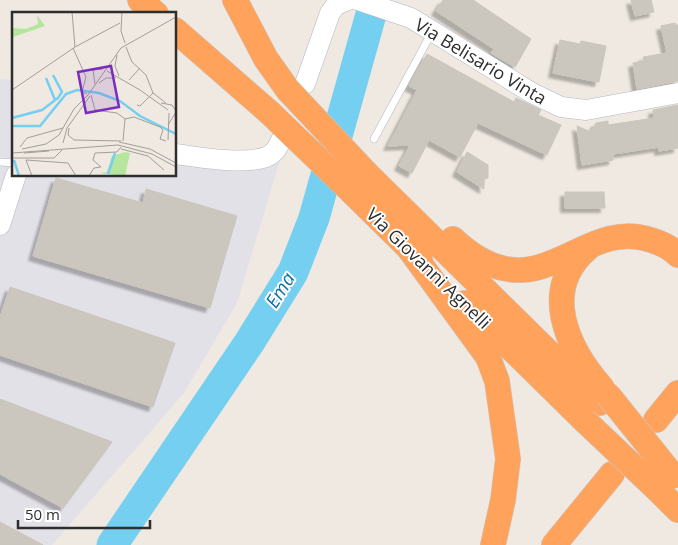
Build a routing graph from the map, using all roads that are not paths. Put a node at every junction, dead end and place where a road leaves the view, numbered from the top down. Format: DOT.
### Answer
graph roads {
  1 [pos="140,0"];
  2 [pos="235,0"];
  3 [pos="340,2"];
  4 [pos="363,2"];
  5 [pos="154,12"];
  6 [pos="176,31"];
  7 [pos="432,32"];
  8 [pos="296,87"];
  9 [pos="678,93"];
  10 [pos="374,139"];
  11 [pos="281,140"];
  12 [pos="176,154"];
  13 [pos="16,176"];
  14 [pos="360,183"];
  15 [pos="395,200"];
  16 [pos="0,225"];
  17 [pos="595,242"];
  18 [pos="408,247"];
  19 [pos="678,255"];
  20 [pos="678,393"];
  21 [pos="597,406"];
  22 [pos="656,420"];
  23 [pos="612,474"];
  24 [pos="670,483"];
  25 [pos="678,510"];
  26 [pos="493,545"];
  27 [pos="554,545"];
  1 -- 5 [label="highway"];
  2 -- 8 [label="highway, Via Giovanni Agnelli"];
  3 -- 8 [label="street"];
  4 -- 7 [label="street, Via Belisario Vinta"];
  6 -- 14 [label="highway, Via Giovanni Agnelli, bridge"];
  7 -- 9 [label="street, Via Belisario Vinta"];
  7 -- 10 [label="lane"];
  8 -- 14 [label="highway, Via Giovanni Agnelli, bridge"];
  11 -- 12 [label="street"];
  13 -- 16 [label="street"];
  14 -- 15 [label="highway, Via Giovanni Agnelli"];
  14 -- 18 [label="highway, Via Giovanni Agnelli"];
  15 -- 17 [label="highway"];
  15 -- 21 [label="highway, Via Giovanni Agnelli"];
  17 -- 19 [label="highway"];
  17 -- 21 [label="highway"];
  18 -- 21 [label="highway, Via Giovanni Agnelli"];
  18 -- 26 [label="highway"];
  20 -- 22 [label="highway"];
  21 -- 24 [label="highway, bridge"];
  21 -- 24 [label="highway, Via Giovanni Agnelli, bridge"];
  23 -- 27 [label="highway"];
  24 -- 25 [label="highway, Via Giovanni Agnelli"];
}
